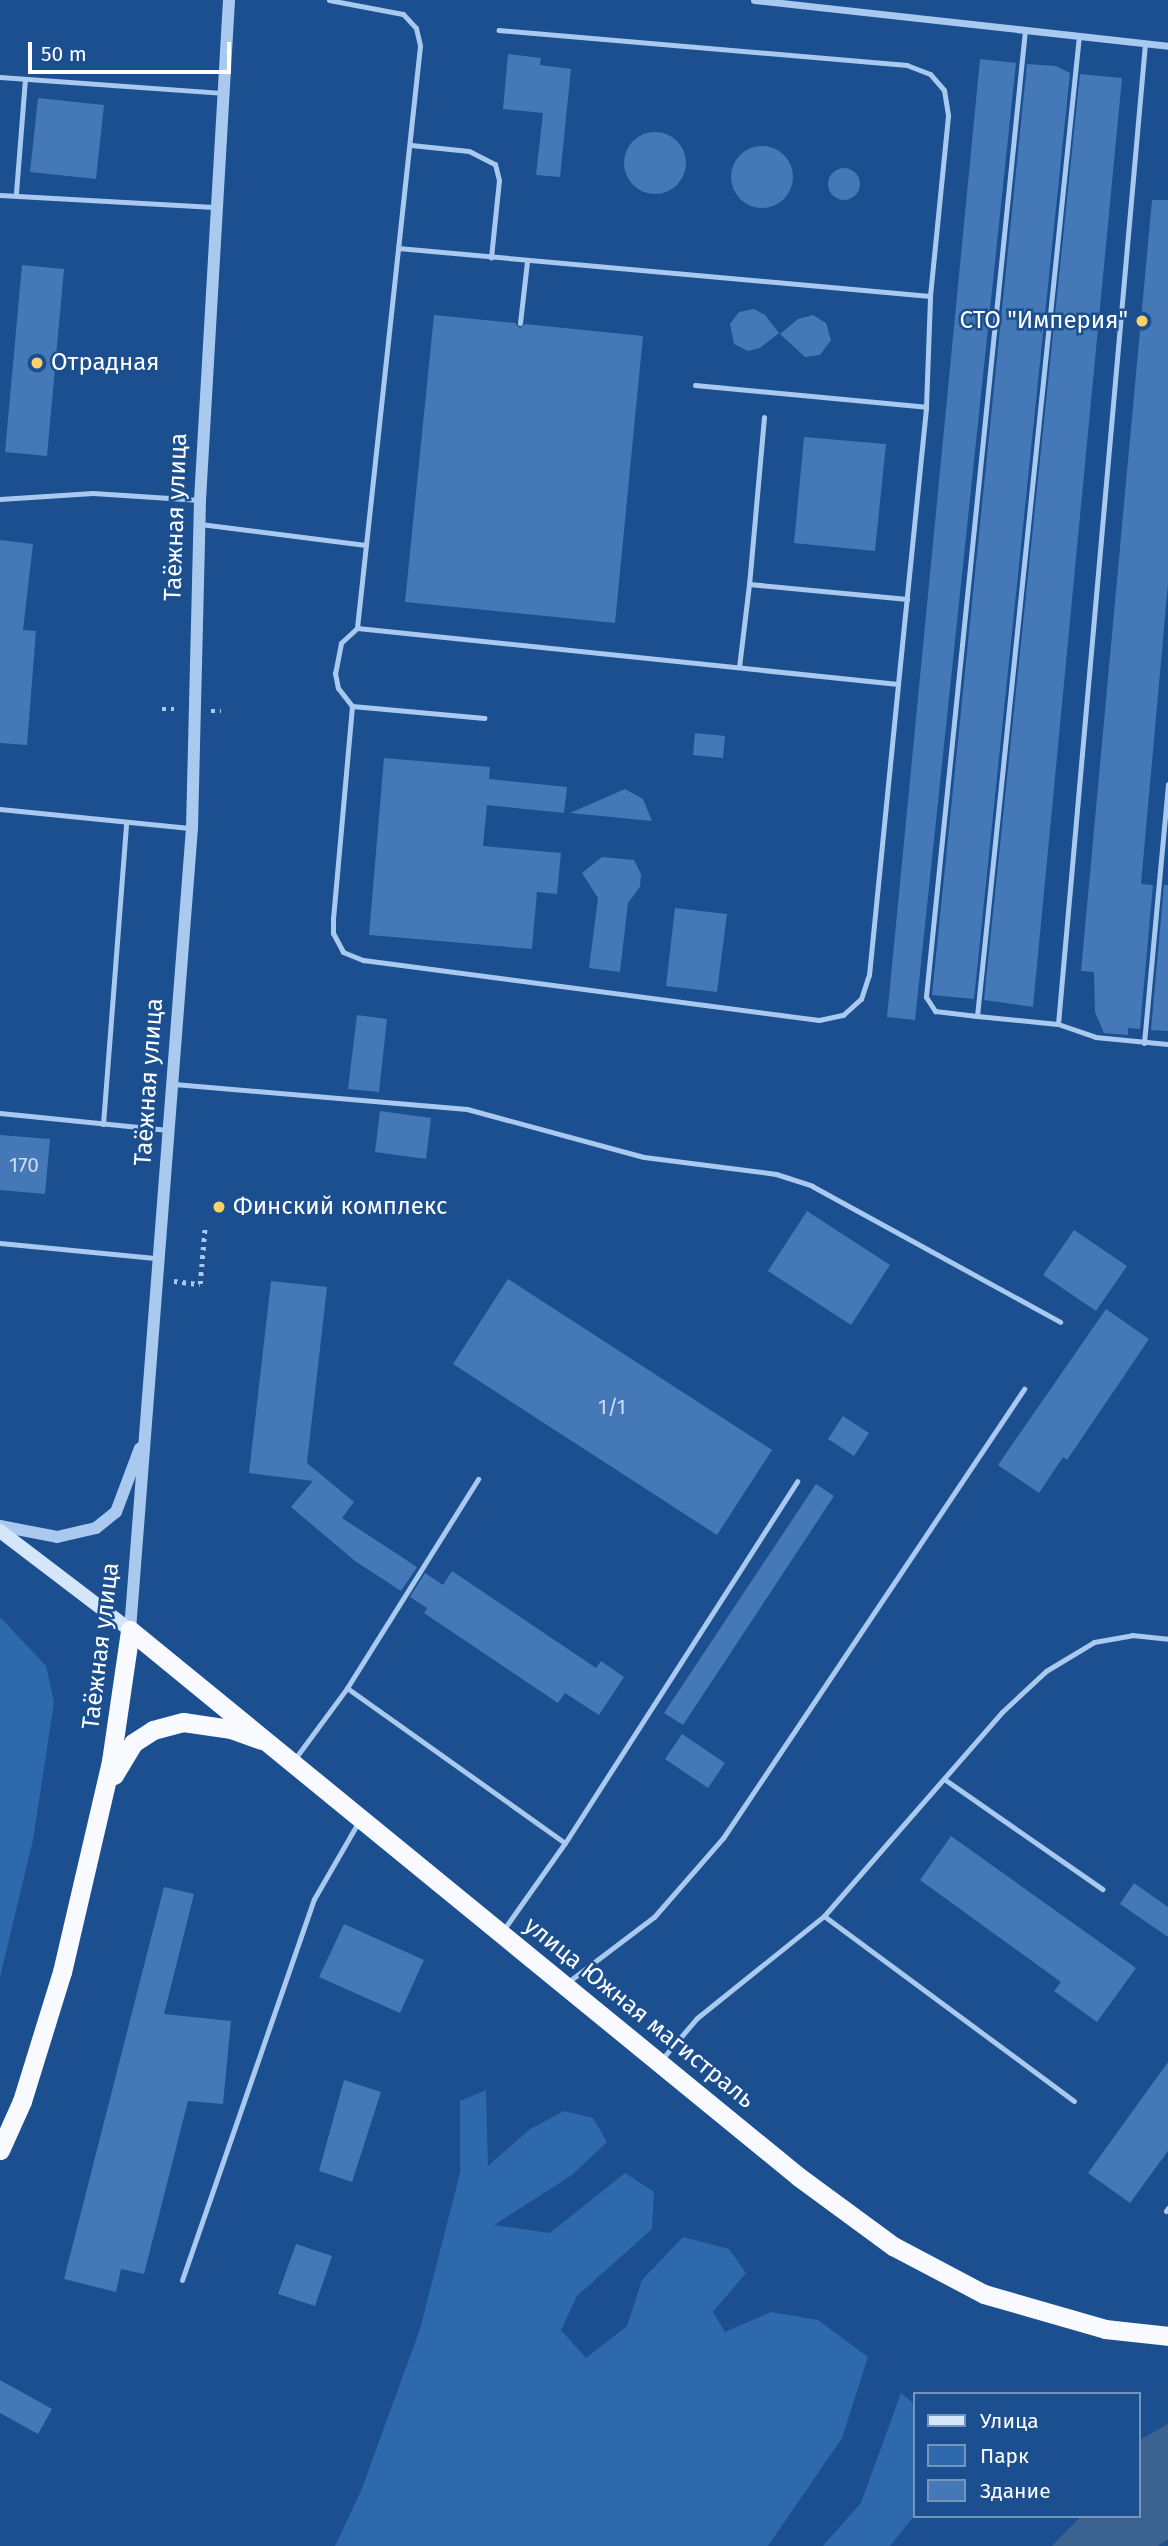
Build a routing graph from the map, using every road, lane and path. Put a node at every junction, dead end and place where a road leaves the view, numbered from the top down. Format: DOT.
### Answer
graph roads {
  1 [pos="229,0"];
  2 [pos="328,0"];
  3 [pos="754,0"];
  4 [pos="498,30"];
  5 [pos="1025,30"];
  6 [pos="1079,36"];
  7 [pos="1144,43"];
  8 [pos="1168,46"];
  9 [pos="0,78"];
  10 [pos="25,79"];
  11 [pos="221,93"];
  12 [pos="411,145"];
  13 [pos="16,194"];
  14 [pos="0,195"];
  15 [pos="214,207"];
  16 [pos="398,248"];
  17 [pos="491,258"];
  18 [pos="527,262"];
  19 [pos="930,296"];
  20 [pos="520,323"];
  21 [pos="695,385"];
  22 [pos="926,407"];
  23 [pos="764,416"];
  24 [pos="0,499"];
  25 [pos="200,500"];
  26 [pos="200,524"];
  27 [pos="366,545"];
  28 [pos="749,583"];
  29 [pos="907,598"];
  30 [pos="356,628"];
  31 [pos="739,667"];
  32 [pos="898,684"];
  33 [pos="352,706"];
  34 [pos="484,718"];
  35 [pos="1168,784"];
  36 [pos="0,809"];
  37 [pos="126,822"];
  38 [pos="192,828"];
  39 [pos="977,1016"];
  40 [pos="1058,1024"];
  41 [pos="1144,1043"];
  42 [pos="1168,1044"];
  43 [pos="174,1084"];
  44 [pos="0,1113"];
  45 [pos="103,1124"];
  46 [pos="171,1130"];
  47 [pos="205,1226"];
  48 [pos="0,1243"];
  49 [pos="160,1258"];
  50 [pos="158,1279"];
  51 [pos="1060,1322"];
  52 [pos="1024,1389"];
  53 [pos="148,1421"];
  54 [pos="478,1479"];
  55 [pos="797,1481"];
  56 [pos="0,1528"];
  57 [pos="130,1630"];
  58 [pos="1168,1639"];
  59 [pos="347,1688"];
  60 [pos="277,1745"];
  61 [pos="294,1760"];
  62 [pos="944,1779"];
  63 [pos="102,1802"];
  64 [pos="362,1816"];
  65 [pos="565,1843"];
  66 [pos="1102,1889"];
  67 [pos="824,1916"];
  68 [pos="502,1931"];
  69 [pos="565,1984"];
  70 [pos="660,2062"];
  71 [pos="1074,2101"];
  72 [pos="0,2150"];
  73 [pos="182,2280"];
  74 [pos="1168,2336"];
  1 -- 11 [label="street, Таёжная улица"];
  2 -- 12 [label="lane"];
  3 -- 5 [label="street"];
  4 -- 19 [label="lane"];
  5 -- 6 [label="street"];
  5 -- 39 [label="lane"];
  6 -- 7 [label="street"];
  6 -- 39 [label="lane"];
  7 -- 8 [label="street"];
  7 -- 40 [label="lane"];
  9 -- 10 [label="lane"];
  10 -- 11 [label="lane"];
  10 -- 13 [label="lane"];
  11 -- 15 [label="street, Таёжная улица"];
  12 -- 16 [label="lane"];
  12 -- 17 [label="lane"];
  13 -- 14 [label="lane"];
  13 -- 15 [label="lane"];
  15 -- 25 [label="street, Таёжная улица"];
  16 -- 17 [label="lane"];
  16 -- 27 [label="lane"];
  17 -- 18 [label="lane"];
  18 -- 19 [label="lane"];
  18 -- 20 [label="lane"];
  19 -- 22 [label="lane"];
  21 -- 22 [label="lane"];
  22 -- 29 [label="lane"];
  23 -- 28 [label="lane"];
  24 -- 25 [label="lane"];
  25 -- 26 [label="street, Таёжная улица"];
  26 -- 27 [label="lane"];
  26 -- 38 [label="street, Таёжная улица"];
  27 -- 30 [label="lane"];
  28 -- 29 [label="lane"];
  28 -- 31 [label="lane"];
  29 -- 32 [label="lane"];
  30 -- 31 [label="lane"];
  30 -- 33 [label="lane"];
  31 -- 32 [label="lane"];
  32 -- 33 [label="lane"];
  33 -- 34 [label="lane"];
  35 -- 41 [label="lane"];
  36 -- 37 [label="lane"];
  37 -- 38 [label="lane"];
  37 -- 45 [label="lane"];
  38 -- 43 [label="street, Таёжная улица"];
  39 -- 40 [label="lane"];
  40 -- 41 [label="lane"];
  41 -- 42 [label="lane"];
  43 -- 46 [label="street, Таёжная улица"];
  43 -- 51 [label="lane"];
  44 -- 45 [label="lane"];
  45 -- 46 [label="lane"];
  46 -- 49 [label="street, Таёжная улица"];
  47 -- 50 [label="path"];
  48 -- 49 [label="lane"];
  49 -- 50 [label="street, Таёжная улица"];
  50 -- 53 [label="street, Таёжная улица"];
  52 -- 69 [label="lane"];
  53 -- 56 [label="street"];
  53 -- 57 [label="street, Таёжная улица"];
  54 -- 59 [label="lane"];
  55 -- 65 [label="lane"];
  56 -- 57 [label="main road"];
  57 -- 60 [label="highway, улица Южная магистраль"];
  57 -- 63 [label="highway, Таёжная улица"];
  58 -- 62 [label="lane"];
  59 -- 61 [label="lane"];
  59 -- 65 [label="lane"];
  60 -- 61 [label="highway, улица Южная магистраль"];
  60 -- 63 [label="highway"];
  61 -- 64 [label="highway, улица Южная магистраль"];
  62 -- 66 [label="lane"];
  62 -- 67 [label="lane"];
  63 -- 72 [label="highway, Таёжная улица"];
  64 -- 68 [label="highway, улица Южная магистраль"];
  64 -- 73 [label="lane"];
  65 -- 68 [label="lane"];
  67 -- 70 [label="lane"];
  67 -- 71 [label="lane"];
  68 -- 69 [label="highway, улица Южная магистраль"];
  69 -- 70 [label="highway, улица Южная магистраль"];
  70 -- 74 [label="highway, улица Южная магистраль"];
}
